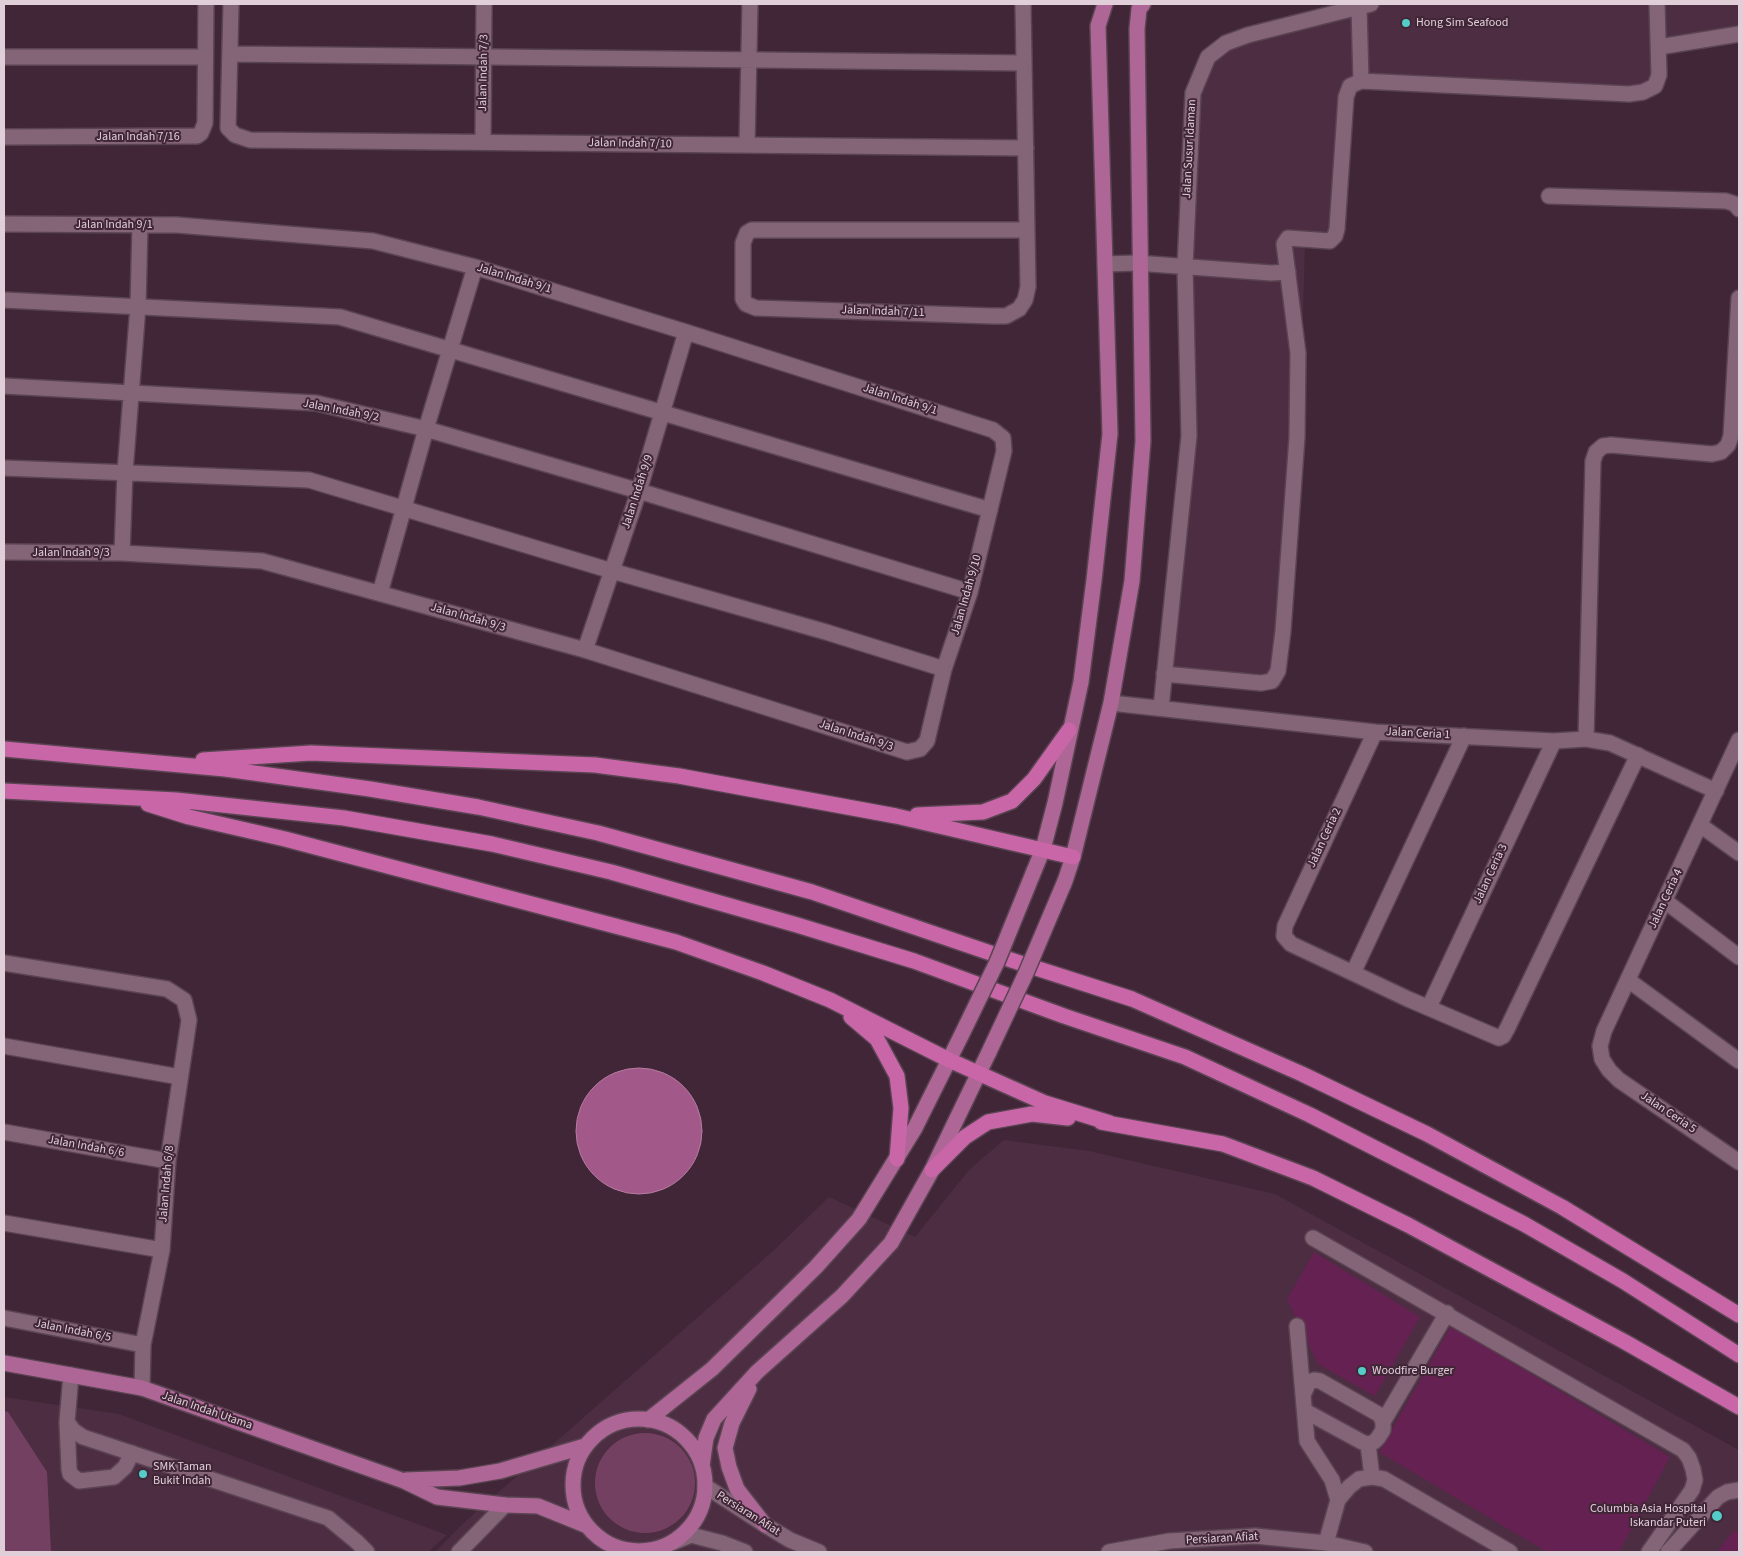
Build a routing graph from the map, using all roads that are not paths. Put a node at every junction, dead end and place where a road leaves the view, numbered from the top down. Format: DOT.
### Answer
graph roads {
  1 [pos="206,4"];
  2 [pos="232,4"];
  3 [pos="484,4"];
  4 [pos="750,4"];
  5 [pos="1023,4"];
  6 [pos="1105,4"];
  7 [pos="1142,4"];
  8 [pos="1657,4"];
  9 [pos="1365,5"];
  10 [pos="1739,34"];
  11 [pos="1658,47"];
  12 [pos="230,54"];
  13 [pos="484,56"];
  14 [pos="4,57"];
  15 [pos="205,57"];
  16 [pos="749,60"];
  17 [pos="1024,63"];
  18 [pos="1361,81"];
  19 [pos="4,137"];
  20 [pos="483,142"];
  21 [pos="747,145"];
  22 [pos="1026,148"];
  23 [pos="1549,196"];
  24 [pos="1739,209"];
  25 [pos="4,224"];
  26 [pos="140,225"];
  27 [pos="1027,230"];
  28 [pos="1140,263"];
  29 [pos="1105,264"];
  30 [pos="1185,266"];
  31 [pos="475,268"];
  32 [pos="1288,272"];
  33 [pos="1739,298"];
  34 [pos="4,300"];
  35 [pos="138,306"];
  36 [pos="686,332"];
  37 [pos="450,349"];
  38 [pos="4,386"];
  39 [pos="131,393"];
  40 [pos="662,412"];
  41 [pos="426,429"];
  42 [pos="1003,438"];
  43 [pos="4,468"];
  44 [pos="125,472"];
  45 [pos="639,491"];
  46 [pos="404,508"];
  47 [pos="990,510"];
  48 [pos="4,552"];
  49 [pos="122,553"];
  50 [pos="612,571"];
  51 [pos="970,592"];
  52 [pos="380,593"];
  53 [pos="585,650"];
  54 [pos="944,669"];
  55 [pos="1164,674"];
  56 [pos="1111,702"];
  57 [pos="1161,708"];
  58 [pos="1069,730"];
  59 [pos="1375,732"];
  60 [pos="1464,736"];
  61 [pos="1586,739"];
  62 [pos="1739,740"];
  63 [pos="1554,741"];
  64 [pos="4,748"];
  65 [pos="920,749"];
  66 [pos="1638,755"];
  67 [pos="164,763"];
  68 [pos="4,791"];
  69 [pos="1716,791"];
  70 [pos="130,799"];
  71 [pos="896,816"];
  72 [pos="1700,825"];
  73 [pos="1043,849"];
  74 [pos="1739,854"];
  75 [pos="1073,857"];
  76 [pos="1665,901"];
  77 [pos="1739,957"];
  78 [pos="4,963"];
  79 [pos="1353,973"];
  80 [pos="1628,980"];
  81 [pos="830,1000"];
  82 [pos="1429,1007"];
  83 [pos="4,1046"];
  84 [pos="1602,1059"];
  85 [pos="949,1060"];
  86 [pos="1739,1061"];
  87 [pos="978,1073"];
  88 [pos="180,1076"];
  89 [pos="1110,1123"];
  90 [pos="4,1132"];
  91 [pos="897,1159"];
  92 [pos="1739,1160"];
  93 [pos="168,1161"];
  94 [pos="932,1170"];
  95 [pos="4,1223"];
  96 [pos="1313,1238"];
  97 [pos="162,1250"];
  98 [pos="1447,1313"];
  99 [pos="1739,1315"];
  100 [pos="4,1318"];
  101 [pos="1297,1326"];
  102 [pos="143,1345"];
  103 [pos="1739,1355"];
  104 [pos="4,1363"];
  105 [pos="757,1372"];
  106 [pos="71,1375"];
  107 [pos="142,1388"];
  108 [pos="1303,1395"];
  109 [pos="1739,1407"];
  110 [pos="1304,1411"];
  111 [pos="648,1420"];
  112 [pos="67,1422"];
  113 [pos="1383,1422"];
  114 [pos="1368,1444"];
  115 [pos="585,1446"];
  116 [pos="132,1453"];
  117 [pos="702,1466"];
  118 [pos="1372,1477"];
  119 [pos="404,1480"];
  120 [pos="705,1486"];
  121 [pos="1739,1490"];
  122 [pos="1338,1500"];
  123 [pos="505,1505"];
  124 [pos="585,1525"];
  125 [pos="765,1525"];
  126 [pos="674,1542"];
  127 [pos="1326,1543"];
  128 [pos="367,1552"];
  129 [pos="459,1552"];
  130 [pos="745,1552"];
  131 [pos="819,1552"];
  132 [pos="1109,1552"];
  133 [pos="1365,1552"];
  134 [pos="1510,1552"];
  135 [pos="1649,1552"];
  136 [pos="1668,1552"];
  1 -- 15 [label="street, Jalan Indah 7/16"];
  2 -- 12 [label="street"];
  3 -- 13 [label="street, Jalan Indah 7/3"];
  4 -- 16 [label="street"];
  5 -- 17 [label="street"];
  6 -- 29 [label="main road"];
  7 -- 28 [label="main road"];
  8 -- 11 [label="street"];
  9 -- 18 [label="street"];
  9 -- 30 [label="street, Jalan Susur Idaman"];
  10 -- 11 [label="street"];
  11 -- 18 [label="street"];
  12 -- 13 [label="street"];
  12 -- 20 [label="street, Jalan Indah 7/10"];
  13 -- 16 [label="street"];
  13 -- 20 [label="street, Jalan Indah 7/3"];
  14 -- 15 [label="street"];
  15 -- 19 [label="street, Jalan Indah 7/16"];
  16 -- 17 [label="street"];
  16 -- 21 [label="street"];
  17 -- 22 [label="street"];
  18 -- 32 [label="street"];
  20 -- 21 [label="street, Jalan Indah 7/10"];
  21 -- 22 [label="street, Jalan Indah 7/10"];
  22 -- 27 [label="street"];
  23 -- 24 [label="street"];
  25 -- 26 [label="street, Jalan Indah 9/1"];
  26 -- 31 [label="street, Jalan Indah 9/1"];
  26 -- 35 [label="street"];
  27 -- 27 [label="street, Jalan Indah 7/11"];
  28 -- 29 [label="street"];
  28 -- 30 [label="street"];
  28 -- 56 [label="main road"];
  29 -- 58 [label="main road"];
  30 -- 32 [label="street"];
  30 -- 55 [label="street, Jalan Susur Idaman"];
  31 -- 36 [label="street, Jalan Indah 9/1"];
  31 -- 37 [label="street"];
  32 -- 55 [label="street"];
  33 -- 61 [label="street"];
  34 -- 35 [label="street"];
  35 -- 37 [label="street"];
  35 -- 39 [label="street"];
  36 -- 40 [label="street, Jalan Indah 9/9"];
  36 -- 42 [label="street, Jalan Indah 9/1"];
  37 -- 40 [label="street"];
  37 -- 41 [label="street"];
  38 -- 39 [label="street, Jalan Indah 9/2"];
  39 -- 41 [label="street, Jalan Indah 9/2"];
  39 -- 44 [label="street"];
  40 -- 45 [label="street, Jalan Indah 9/9"];
  40 -- 47 [label="street"];
  41 -- 45 [label="street, Jalan Indah 9/2"];
  41 -- 46 [label="street"];
  42 -- 47 [label="street, Jalan Indah 9/10"];
  43 -- 44 [label="street"];
  44 -- 46 [label="street"];
  44 -- 49 [label="street"];
  45 -- 50 [label="street, Jalan Indah 9/9"];
  45 -- 51 [label="street, Jalan Indah 9/2"];
  46 -- 50 [label="street"];
  46 -- 52 [label="street"];
  47 -- 51 [label="street, Jalan Indah 9/10"];
  48 -- 49 [label="street, Jalan Indah 9/3"];
  49 -- 52 [label="street, Jalan Indah 9/3"];
  50 -- 53 [label="street, Jalan Indah 9/9"];
  50 -- 54 [label="street"];
  51 -- 54 [label="street, Jalan Indah 9/10"];
  52 -- 53 [label="street, Jalan Indah 9/3"];
  53 -- 65 [label="street, Jalan Indah 9/3"];
  54 -- 65 [label="street, Jalan Indah 9/10"];
  55 -- 57 [label="street, Jalan Susur Idaman"];
  56 -- 57 [label="street, Jalan Ceria 1"];
  56 -- 75 [label="main road"];
  57 -- 59 [label="street, Jalan Ceria 1"];
  58 -- 71 [label="highway"];
  58 -- 73 [label="main road"];
  59 -- 60 [label="street, Jalan Ceria 1"];
  59 -- 79 [label="street, Jalan Ceria 2"];
  60 -- 63 [label="street, Jalan Ceria 1"];
  60 -- 79 [label="street"];
  61 -- 63 [label="street, Jalan Ceria 1"];
  61 -- 66 [label="street, Jalan Ceria 1"];
  62 -- 69 [label="street, Jalan Ceria 4"];
  63 -- 82 [label="street, Jalan Ceria 3"];
  64 -- 67 [label="highway"];
  66 -- 69 [label="street, Jalan Ceria 1"];
  66 -- 82 [label="street"];
  67 -- 71 [label="highway"];
  67 -- 99 [label="highway"];
  68 -- 70 [label="highway"];
  69 -- 72 [label="street, Jalan Ceria 4"];
  70 -- 81 [label="highway"];
  70 -- 103 [label="highway"];
  71 -- 73 [label="highway"];
  72 -- 74 [label="street"];
  72 -- 76 [label="street, Jalan Ceria 4"];
  73 -- 75 [label="highway"];
  73 -- 85 [label="main road, bridge"];
  75 -- 87 [label="main road, bridge"];
  76 -- 77 [label="street"];
  76 -- 80 [label="street, Jalan Ceria 4"];
  78 -- 88 [label="street, Jalan Indah 6/8"];
  79 -- 82 [label="street"];
  80 -- 84 [label="street, Jalan Ceria 4"];
  80 -- 86 [label="street"];
  81 -- 85 [label="highway"];
  81 -- 91 [label="highway"];
  83 -- 88 [label="street"];
  84 -- 92 [label="street, Jalan Ceria 5"];
  85 -- 87 [label="highway"];
  85 -- 91 [label="main road"];
  87 -- 89 [label="highway"];
  87 -- 94 [label="main road"];
  88 -- 93 [label="street, Jalan Indah 6/8"];
  89 -- 94 [label="highway"];
  89 -- 109 [label="highway"];
  90 -- 93 [label="street, Jalan Indah 6/6"];
  91 -- 111 [label="main road"];
  93 -- 97 [label="street, Jalan Indah 6/8"];
  94 -- 105 [label="main road"];
  95 -- 97 [label="street"];
  96 -- 98 [label="street"];
  97 -- 102 [label="street, Jalan Indah 6/8"];
  98 -- 113 [label="street"];
  98 -- 135 [label="street"];
  100 -- 102 [label="street, Jalan Indah 6/5"];
  101 -- 108 [label="street"];
  102 -- 107 [label="street, Jalan Indah 6/8"];
  104 -- 106 [label="main road, Jalan Indah Utama"];
  105 -- 117 [label="main road"];
  105 -- 125 [label="main road"];
  106 -- 107 [label="main road, Jalan Indah Utama"];
  106 -- 112 [label="street"];
  107 -- 119 [label="main road, Jalan Indah Utama"];
  108 -- 110 [label="street"];
  108 -- 113 [label="street"];
  110 -- 114 [label="street"];
  110 -- 122 [label="street"];
  111 -- 115 [label="main road"];
  111 -- 117 [label="main road"];
  112 -- 116 [label="street"];
  112 -- 116 [label="street"];
  113 -- 114 [label="street"];
  114 -- 118 [label="street"];
  115 -- 119 [label="main road"];
  115 -- 124 [label="main road"];
  116 -- 128 [label="street"];
  117 -- 120 [label="main road"];
  118 -- 122 [label="street"];
  118 -- 134 [label="street"];
  119 -- 123 [label="main road"];
  120 -- 125 [label="street, Persiaran Afiat"];
  120 -- 126 [label="main road"];
  121 -- 136 [label="street"];
  122 -- 127 [label="street"];
  123 -- 124 [label="main road"];
  123 -- 129 [label="street"];
  124 -- 126 [label="main road"];
  125 -- 131 [label="street, Persiaran Afiat"];
  126 -- 130 [label="street"];
  127 -- 132 [label="street, Persiaran Afiat"];
  127 -- 133 [label="street, Persiaran Afiat"];
}
